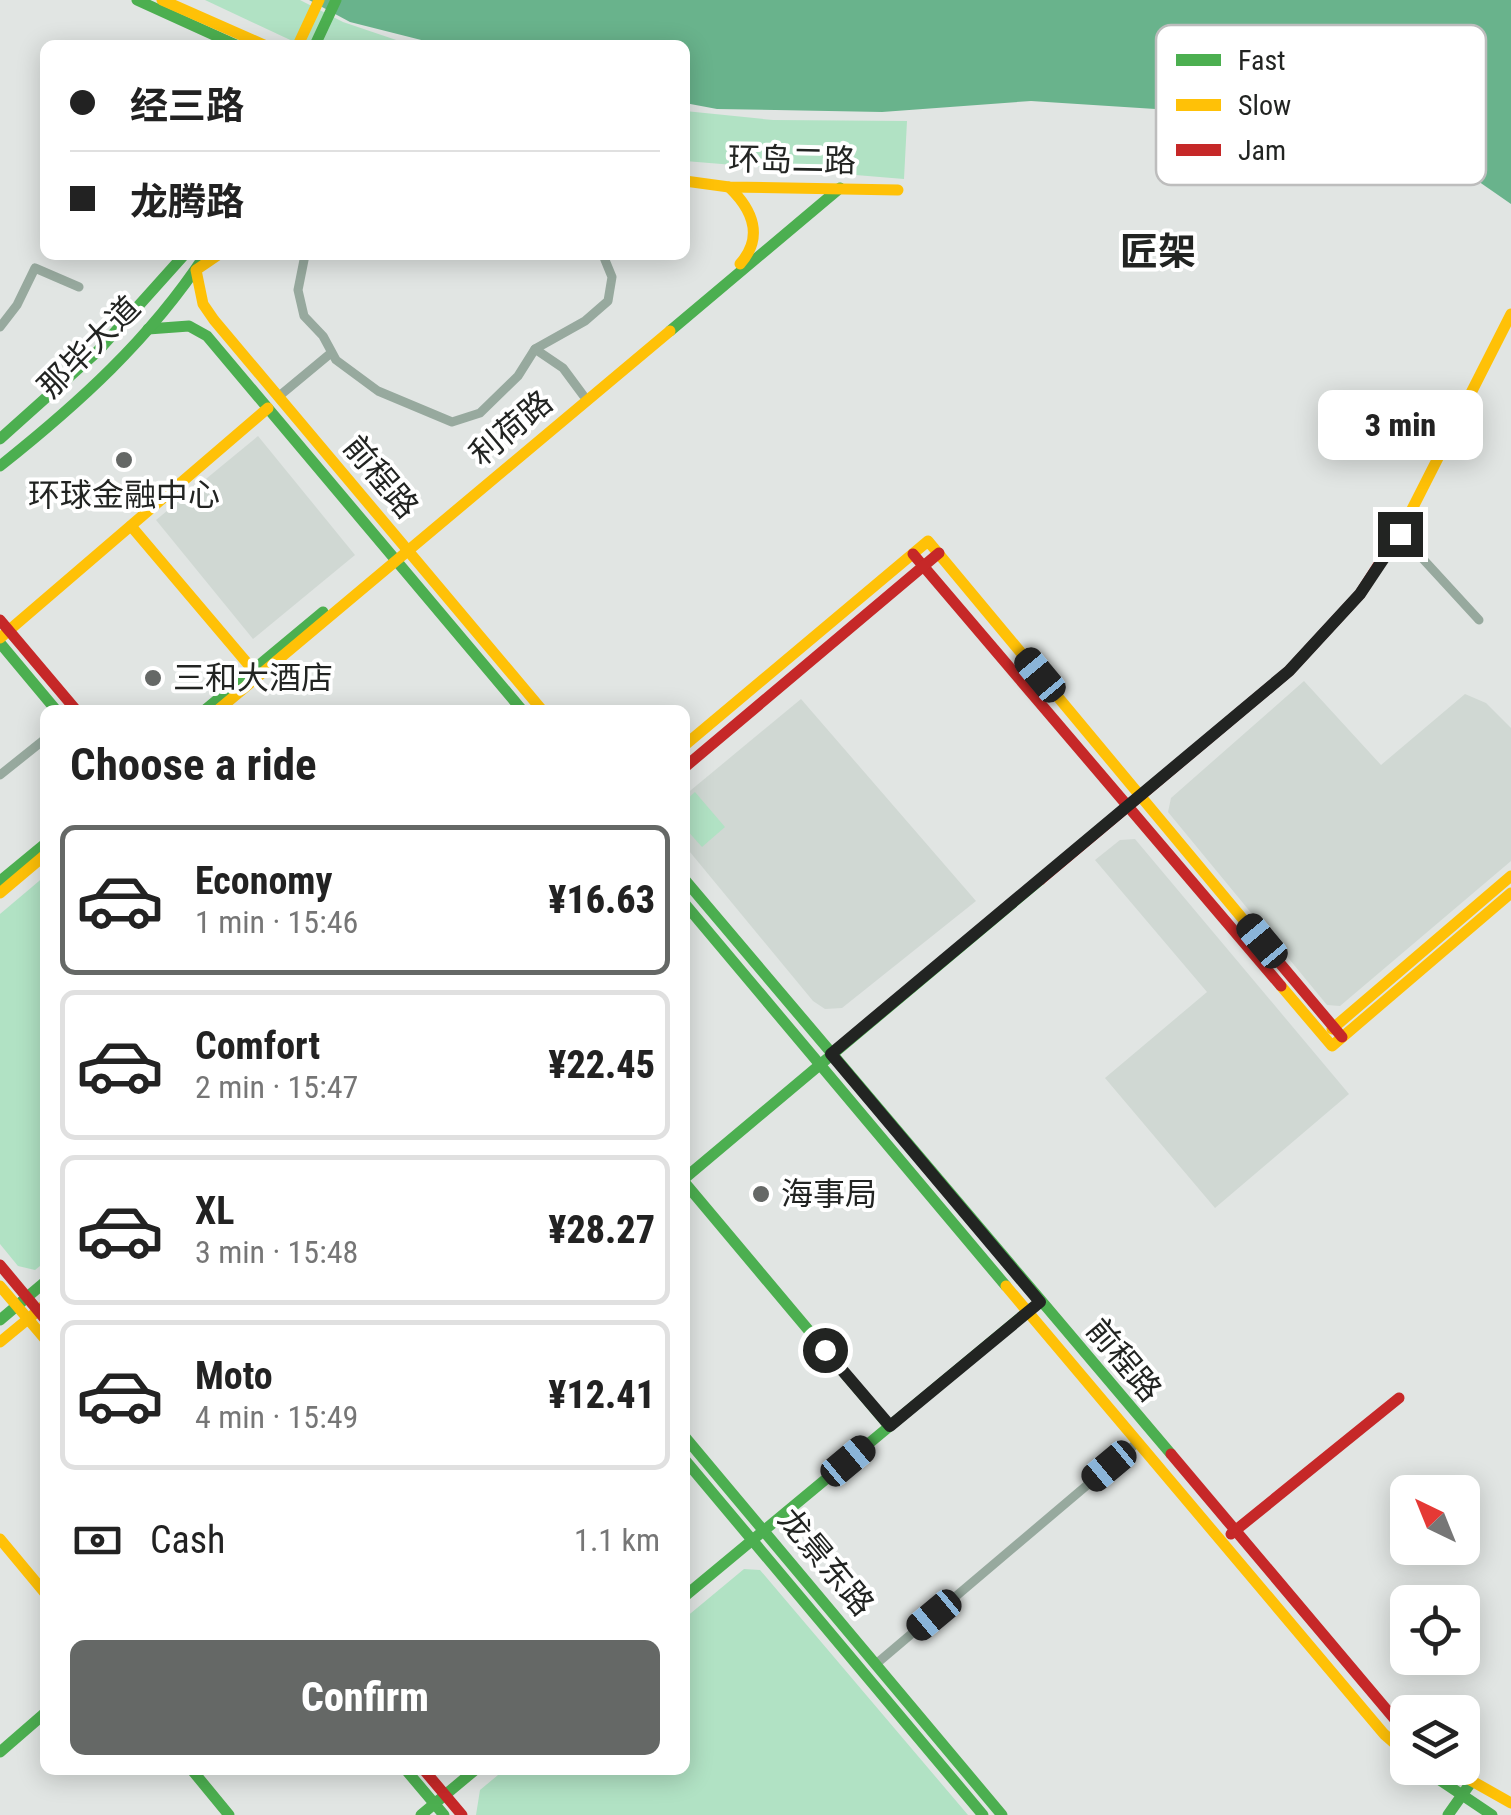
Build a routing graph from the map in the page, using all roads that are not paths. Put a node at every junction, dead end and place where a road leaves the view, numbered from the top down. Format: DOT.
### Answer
graph roads {
  1 [pos="137,0"];
  2 [pos="162,0"];
  3 [pos="320,0"];
  4 [pos="336,0"];
  5 [pos="225,40"];
  6 [pos="253,40"];
  7 [pos="300,40"];
  8 [pos="316,40"];
  9 [pos="690,183"];
  10 [pos="729,188"];
  11 [pos="840,188"];
  12 [pos="898,190"];
  13 [pos="172,260"];
  14 [pos="180,260"];
  15 [pos="202,260"];
  16 [pos="211,260"];
  17 [pos="304,260"];
  18 [pos="604,260"];
  19 [pos="196,270"];
  20 [pos="167,276"];
  21 [pos="79,287"];
  22 [pos="1511,314"];
  23 [pos="0,327"];
  24 [pos="148,330"];
  25 [pos="535,349"];
  26 [pos="330,354"];
  27 [pos="583,395"];
  28 [pos="278,397"];
  29 [pos="268,408"];
  30 [pos="0,439"];
  31 [pos="0,466"];
  32 [pos="132,526"];
  33 [pos="1400,534"];
  34 [pos="405,548"];
  35 [pos="913,554"];
  36 [pos="939,554"];
  37 [pos="394,558"];
  38 [pos="924,566"];
  39 [pos="1480,620"];
  40 [pos="2,633"];
  41 [pos="253,670"];
  42 [pos="52,705"];
  43 [pos="71,705"];
  44 [pos="211,705"];
  45 [pos="224,705"];
  46 [pos="518,705"];
  47 [pos="538,705"];
  48 [pos="690,741"];
  49 [pos="40,743"];
  50 [pos="690,763"];
  51 [pos="1,777"];
  52 [pos="1141,796"];
  53 [pos="1129,807"];
  54 [pos="40,848"];
  55 [pos="40,859"];
  56 [pos="1511,876"];
  57 [pos="0,881"];
  58 [pos="690,886"];
  59 [pos="0,893"];
  60 [pos="1511,893"];
  61 [pos="690,910"];
  62 [pos="1338,1032"];
  63 [pos="831,1054"];
  64 [pos="820,1063"];
  65 [pos="690,1176"];
  66 [pos="690,1186"];
  67 [pos="0,1265"];
  68 [pos="0,1286"];
  69 [pos="40,1286"];
  70 [pos="22,1302"];
  71 [pos="1040,1302"];
  72 [pos="1028,1311"];
  73 [pos="39,1313"];
  74 [pos="0,1320"];
  75 [pos="0,1342"];
  76 [pos="1399,1398"];
  77 [pos="890,1426"];
  78 [pos="1138,1442"];
  79 [pos="690,1443"];
  80 [pos="690,1466"];
  81 [pos="764,1531"];
  82 [pos="1234,1532"];
  83 [pos="0,1540"];
  84 [pos="752,1540"];
  85 [pos="1222,1542"];
  86 [pos="40,1588"];
  87 [pos="690,1592"];
  88 [pos="876,1664"];
  89 [pos="1390,1714"];
  90 [pos="40,1718"];
  91 [pos="1390,1739"];
  92 [pos="0,1752"];
  93 [pos="196,1775"];
  94 [pos="412,1775"];
  95 [pos="427,1775"];
  96 [pos="469,1775"];
  97 [pos="1445,1785"];
  98 [pos="1478,1785"];
  99 [pos="1462,1797"];
  100 [pos="440,1799"];
  101 [pos="1511,1803"];
  102 [pos="1471,1810"];
  103 [pos="230,1815"];
  104 [pos="421,1815"];
  105 [pos="444,1815"];
  106 [pos="462,1815"];
  107 [pos="983,1815"];
  108 [pos="1002,1815"];
  109 [pos="1448,1815"];
  110 [pos="1492,1815"];
  1 -- 5 [label="main road"];
  2 -- 6 [label="main road"];
  3 -- 7 [label="main road"];
  4 -- 8 [label="main road"];
  9 -- 10 [label="main road, 环岛二路"];
  10 -- 11 [label="main road, 环岛二路"];
  10 -- 27 [label="main road, 利荷路"];
  11 -- 12 [label="main road, 环岛二路"];
  11 -- 34 [label="main road, 利荷路"];
  13 -- 20 [label="main road"];
  14 -- 20 [label="main road, 那毕大道"];
  15 -- 19 [label="main road, 那毕大道"];
  16 -- 19 [label="main road"];
  17 -- 26 [label="street"];
  18 -- 25 [label="street"];
  19 -- 24 [label="main road, 那毕大道"];
  19 -- 28 [label="main road, 前程路"];
  20 -- 30 [label="main road, 那毕大道"];
  21 -- 23 [label="street"];
  22 -- 33 [label="main road"];
  24 -- 29 [label="main road, 前程路"];
  24 -- 31 [label="main road, 那毕大道"];
  25 -- 26 [label="street"];
  25 -- 27 [label="street"];
  26 -- 28 [label="street"];
  27 -- 34 [label="main road, 利荷路"];
  28 -- 34 [label="main road, 前程路"];
  29 -- 32 [label="main road"];
  29 -- 37 [label="main road, 前程路"];
  32 -- 40 [label="main road"];
  32 -- 41 [label="main road"];
  33 -- 39 [label="street"];
  33 -- 52 [label="main road"];
  34 -- 37 [label="main road, 利荷路"];
  34 -- 47 [label="main road, 前程路"];
  35 -- 36 [label="main road"];
  35 -- 38 [label="main road"];
  35 -- 48 [label="main road"];
  36 -- 38 [label="main road"];
  36 -- 52 [label="main road"];
  37 -- 41 [label="main road, 利荷路"];
  37 -- 45 [label="main road, 利荷路"];
  37 -- 46 [label="main road, 前程路"];
  38 -- 50 [label="main road"];
  38 -- 53 [label="main road"];
  40 -- 42 [label="main road"];
  40 -- 43 [label="main road"];
  41 -- 44 [label="main road, 利荷路"];
  49 -- 51 [label="street"];
  52 -- 53 [label="main road"];
  52 -- 62 [label="main road"];
  53 -- 62 [label="main road"];
  53 -- 63 [label="main road"];
  54 -- 57 [label="main road"];
  55 -- 59 [label="main road"];
  56 -- 62 [label="main road"];
  58 -- 63 [label="main road, 前程路"];
  60 -- 62 [label="main road"];
  61 -- 64 [label="main road, 前程路"];
  63 -- 64 [label="main road"];
  63 -- 71 [label="main road, 前程路"];
  64 -- 65 [label="main road"];
  64 -- 72 [label="main road, 前程路"];
  66 -- 77 [label="main road"];
  67 -- 70 [label="main road"];
  68 -- 70 [label="main road"];
  69 -- 70 [label="main road"];
  70 -- 73 [label="main road"];
  70 -- 74 [label="main road"];
  71 -- 72 [label="main road"];
  71 -- 82 [label="main road, 前程路"];
  72 -- 77 [label="main road"];
  72 -- 78 [label="main road, 前程路"];
  73 -- 75 [label="main road"];
  76 -- 82 [label="main road"];
  77 -- 81 [label="main road"];
  78 -- 85 [label="main road, 前程路"];
  78 -- 88 [label="street"];
  79 -- 81 [label="main road, 龙景东路"];
  80 -- 84 [label="main road, 龙景东路"];
  81 -- 84 [label="main road"];
  81 -- 88 [label="main road, 龙景东路"];
  82 -- 85 [label="main road"];
  82 -- 89 [label="main road, 前程路"];
  83 -- 86 [label="main road"];
  84 -- 87 [label="main road"];
  84 -- 107 [label="main road, 龙景东路"];
  85 -- 91 [label="main road, 前程路"];
  88 -- 108 [label="main road, 龙景东路"];
  90 -- 92 [label="main road"];
  93 -- 103 [label="main road"];
  94 -- 100 [label="main road"];
  95 -- 100 [label="main road"];
  96 -- 100 [label="main road"];
  97 -- 99 [label="main road"];
  98 -- 99 [label="main road"];
  98 -- 101 [label="main road"];
  98 -- 102 [label="main road"];
  99 -- 102 [label="main road"];
  99 -- 109 [label="main road"];
  100 -- 104 [label="main road"];
  100 -- 105 [label="main road"];
  100 -- 106 [label="main road"];
  102 -- 110 [label="main road"];
}
